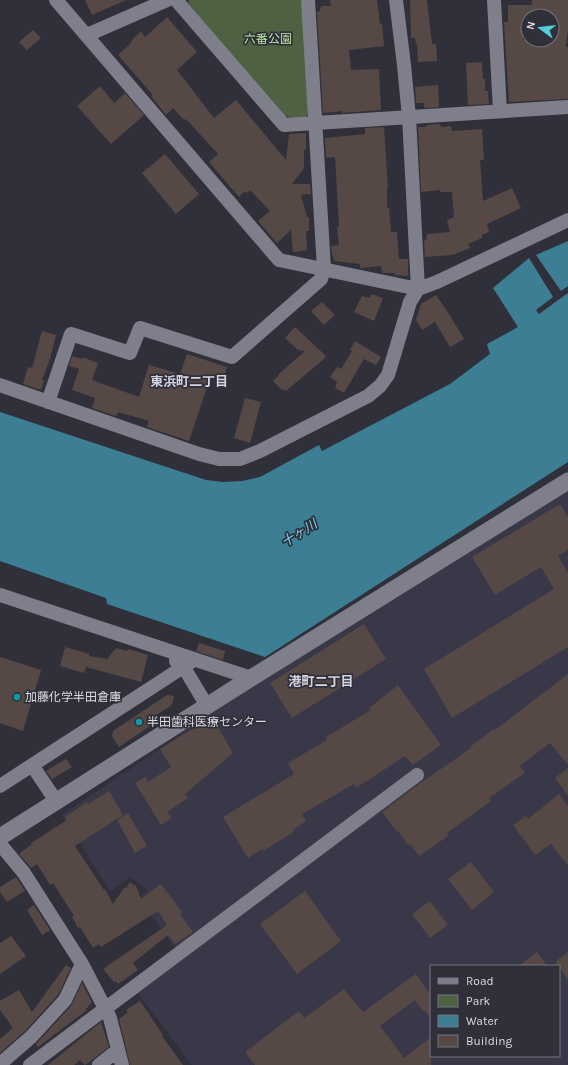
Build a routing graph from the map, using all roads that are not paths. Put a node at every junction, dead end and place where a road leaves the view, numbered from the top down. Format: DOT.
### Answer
graph roads {
  1 [pos="56,0"];
  2 [pos="167,0"];
  3 [pos="176,0"];
  4 [pos="308,0"];
  5 [pos="396,0"];
  6 [pos="494,0"];
  7 [pos="87,35"];
  8 [pos="568,107"];
  9 [pos="500,111"];
  10 [pos="409,117"];
  11 [pos="315,122"];
  12 [pos="568,220"];
  13 [pos="324,269"];
  14 [pos="418,289"];
  15 [pos="0,385"];
  16 [pos="48,402"];
  17 [pos="568,481"];
  18 [pos="0,595"];
  19 [pos="188,663"];
  20 [pos="251,678"];
  21 [pos="207,706"];
  22 [pos="32,765"];
  23 [pos="417,775"];
  24 [pos="0,786"];
  25 [pos="56,801"];
  26 [pos="0,837"];
  27 [pos="0,844"];
  28 [pos="82,964"];
  29 [pos="106,1008"];
  30 [pos="118,1050"];
  31 [pos="0,1064"];
  32 [pos="30,1065"];
  33 [pos="99,1065"];
  34 [pos="122,1065"];
  1 -- 7 [label="street"];
  2 -- 7 [label="street"];
  3 -- 11 [label="street"];
  4 -- 11 [label="street"];
  5 -- 10 [label="street"];
  6 -- 9 [label="street"];
  7 -- 13 [label="street"];
  8 -- 9 [label="street"];
  9 -- 10 [label="street"];
  10 -- 11 [label="street"];
  10 -- 14 [label="street"];
  11 -- 13 [label="street"];
  12 -- 14 [label="street"];
  13 -- 14 [label="street"];
  13 -- 16 [label="street"];
  14 -- 16 [label="street"];
  15 -- 16 [label="street"];
  17 -- 20 [label="street"];
  18 -- 19 [label="street"];
  19 -- 20 [label="street"];
  19 -- 21 [label="street"];
  19 -- 22 [label="street"];
  20 -- 21 [label="street"];
  21 -- 25 [label="street"];
  22 -- 24 [label="street"];
  22 -- 25 [label="street"];
  23 -- 29 [label="street"];
  25 -- 26 [label="street"];
  27 -- 28 [label="street"];
  28 -- 29 [label="street"];
  28 -- 31 [label="street"];
  29 -- 30 [label="street"];
  29 -- 32 [label="street"];
  30 -- 33 [label="street"];
  30 -- 34 [label="street"];
}
